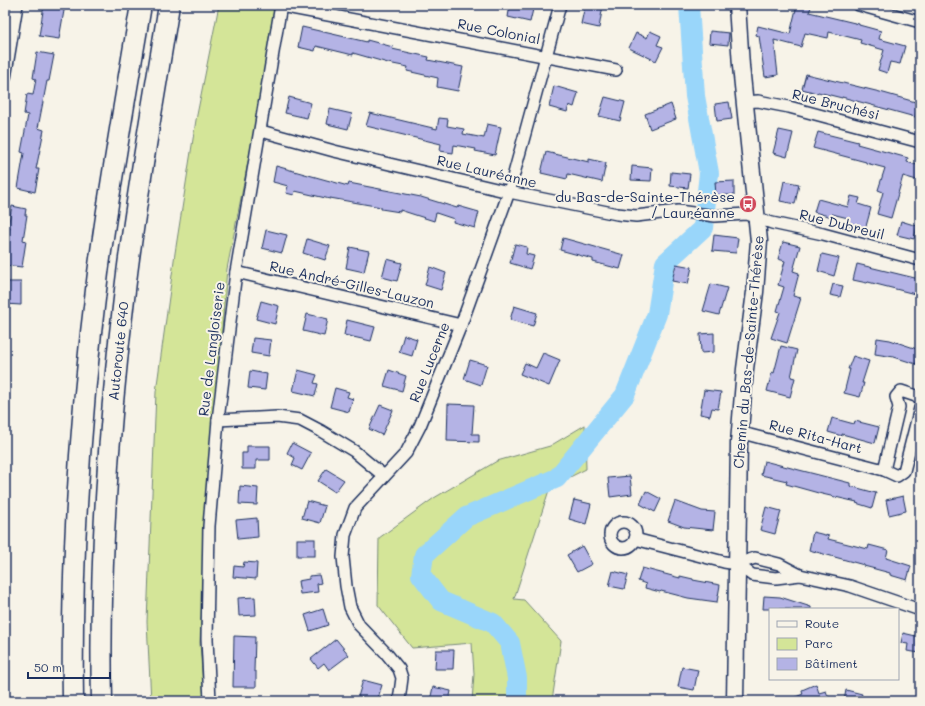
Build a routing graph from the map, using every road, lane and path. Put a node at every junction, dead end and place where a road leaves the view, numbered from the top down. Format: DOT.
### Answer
graph roads {
  1 [pos="17,5"];
  2 [pos="141,5"];
  3 [pos="169,5"];
  4 [pos="281,5"];
  5 [pos="560,5"];
  6 [pos="737,5"];
  7 [pos="860,5"];
  8 [pos="920,22"];
  9 [pos="547,56"];
  10 [pos="616,70"];
  11 [pos="5,78"];
  12 [pos="744,102"];
  13 [pos="261,131"];
  14 [pos="920,142"];
  15 [pos="509,192"];
  16 [pos="757,218"];
  17 [pos="920,260"];
  18 [pos="236,272"];
  19 [pos="461,325"];
  20 [pos="920,400"];
  21 [pos="920,408"];
  22 [pos="218,420"];
  23 [pos="740,434"];
  24 [pos="884,470"];
  25 [pos="384,476"];
  26 [pos="635,539"];
  27 [pos="737,564"];
  28 [pos="800,575"];
  29 [pos="920,610"];
  30 [pos="73,701"];
  31 [pos="102,701"];
  32 [pos="210,701"];
  33 [pos="399,701"];
  34 [pos="735,701"];
  1 -- 11 [label="street"];
  2 -- 30 [label="highway, Autoroute 640"];
  3 -- 31 [label="highway, Autoroute 640"];
  4 -- 9 [label="street, Rue Colonial"];
  4 -- 13 [label="street, Rue de Langloiserie"];
  5 -- 9 [label="street, Rue Lucerne"];
  6 -- 12 [label="street, Chemin du Bas-de-Sainte-Thérèse"];
  7 -- 8 [label="street"];
  9 -- 10 [label="street, Rue Colonial"];
  9 -- 15 [label="street, Rue Lucerne"];
  12 -- 14 [label="street, Rue Bruchési"];
  12 -- 16 [label="street, Chemin du Bas-de-Sainte-Thérèse"];
  13 -- 15 [label="street, Rue Lauréanne"];
  13 -- 18 [label="street, Rue de Langloiserie"];
  15 -- 16 [label="street, Rue Lauréanne"];
  15 -- 19 [label="street, Rue Lucerne"];
  16 -- 17 [label="street, Rue Dubreuil"];
  16 -- 23 [label="street, Chemin du Bas-de-Sainte-Thérèse"];
  18 -- 19 [label="street, Rue André-Gilles-Lauzon"];
  18 -- 22 [label="street, Rue de Langloiserie"];
  19 -- 25 [label="street, Rue Lucerne"];
  20 -- 24 [label="street"];
  21 -- 24 [label="street, Rue Rita-Hart"];
  22 -- 25 [label="street"];
  22 -- 32 [label="street, Rue de Langloiserie"];
  23 -- 24 [label="street, Rue Rita-Hart"];
  23 -- 27 [label="street, Chemin du Bas-de-Sainte-Thérèse"];
  25 -- 33 [label="street, Rue Lucerne"];
  26 -- 27 [label="street"];
  27 -- 28 [label="street"];
  27 -- 28 [label="street"];
  27 -- 34 [label="street, Chemin du Bas-de-Sainte-Thérèse"];
  28 -- 29 [label="street"];
}
